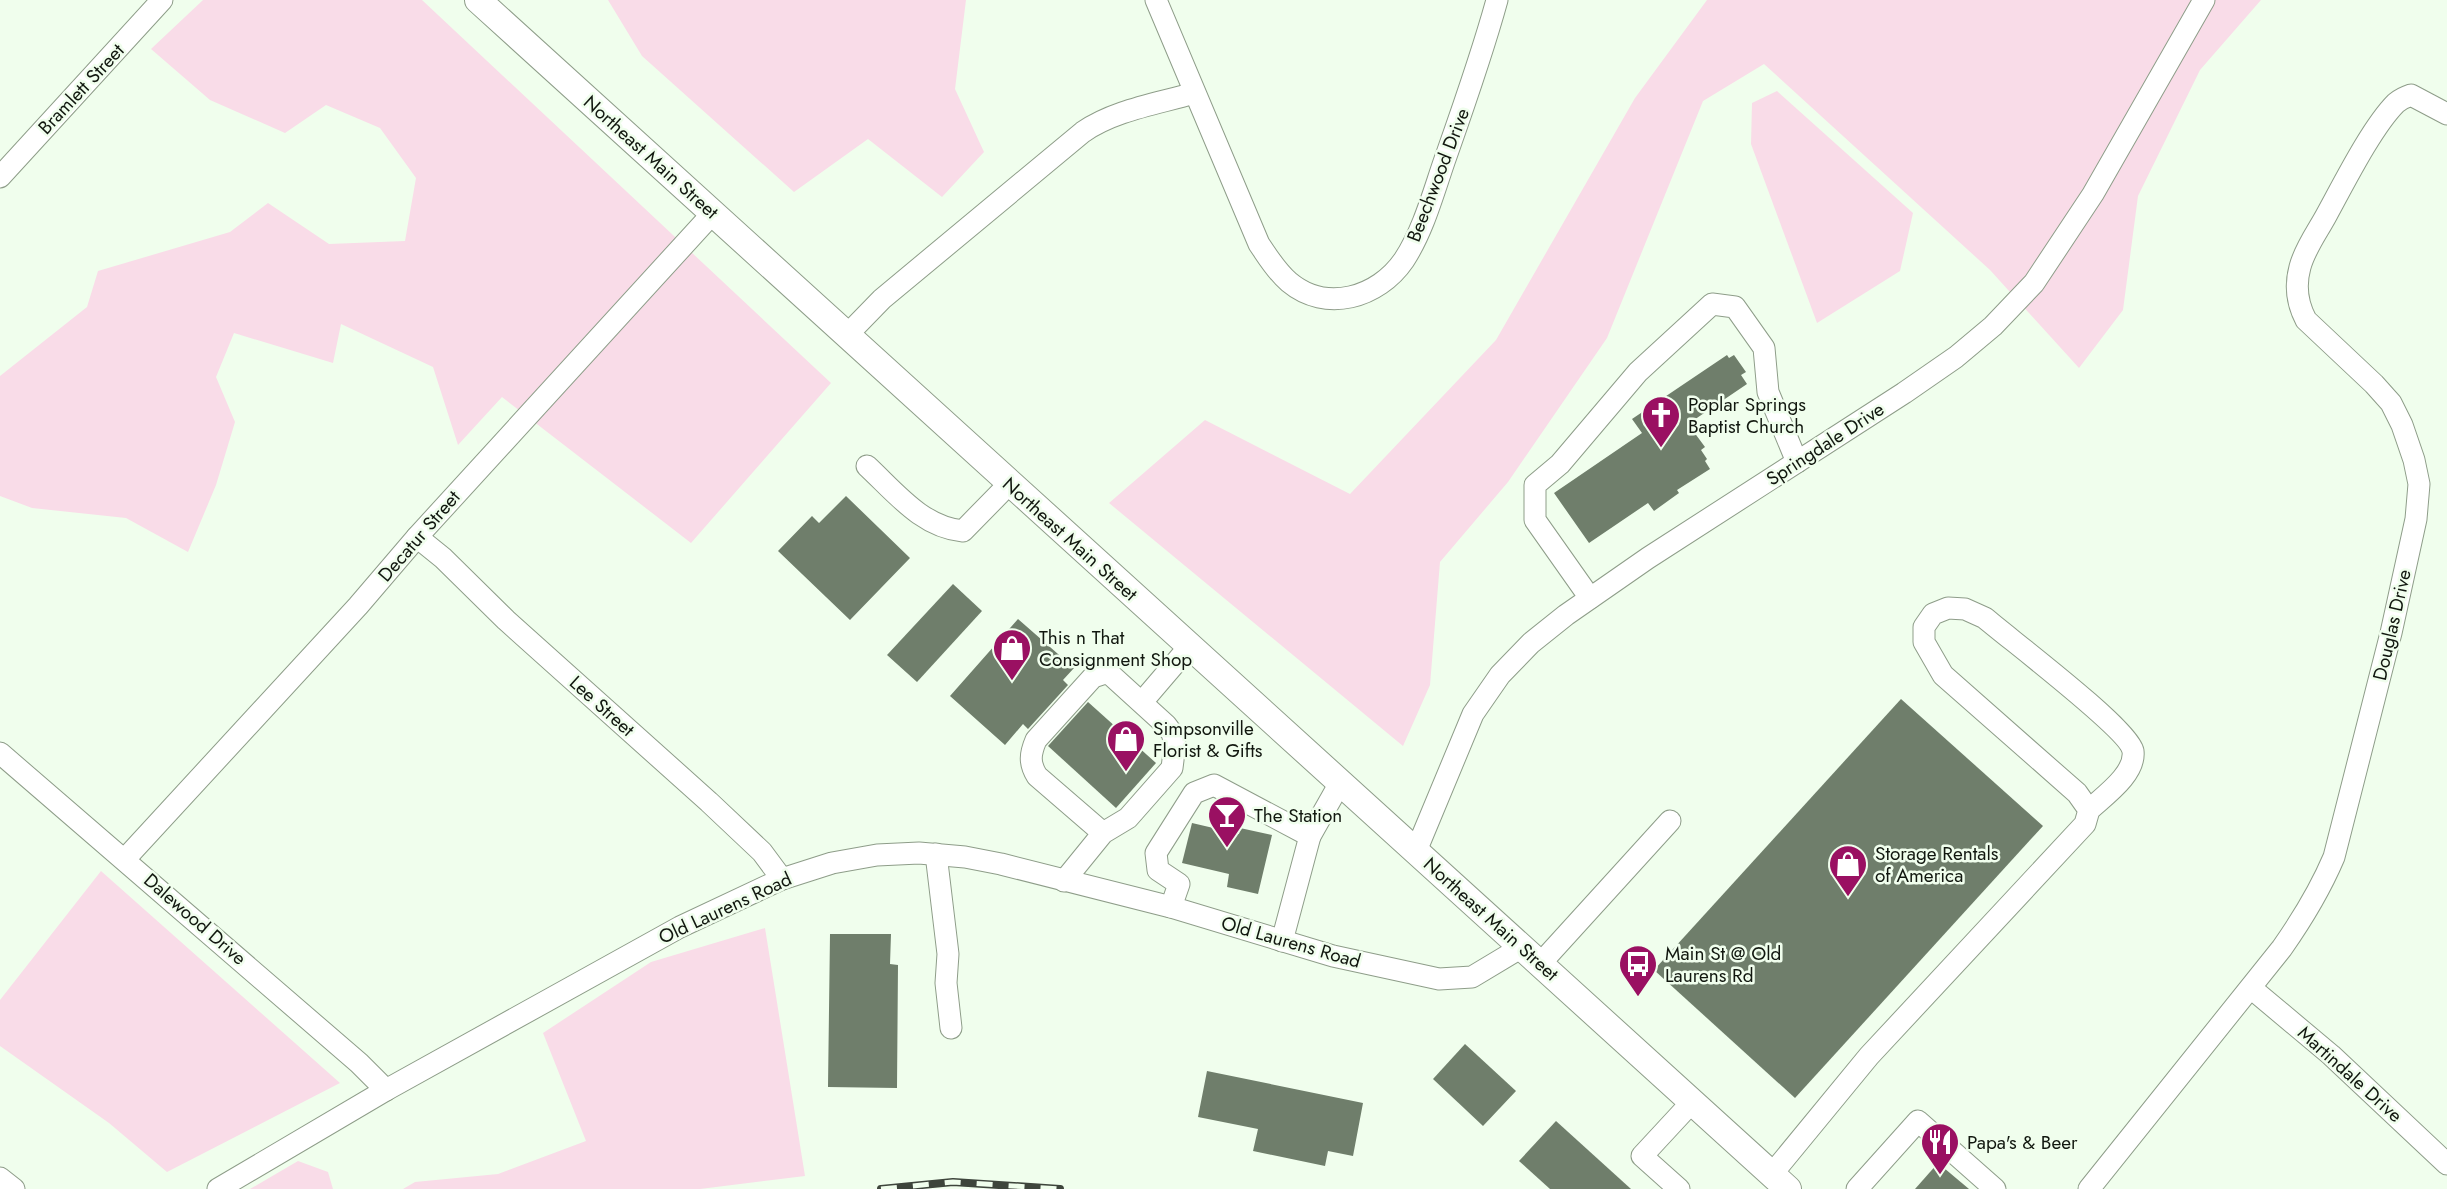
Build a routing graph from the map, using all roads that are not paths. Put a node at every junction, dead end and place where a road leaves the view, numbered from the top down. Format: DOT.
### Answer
graph roads {
  1 [pos="162,0"];
  2 [pos="478,0"];
  3 [pos="1156,0"];
  4 [pos="1497,0"];
  5 [pos="2204,0"];
  6 [pos="1194,93"];
  7 [pos="2447,114"];
  8 [pos="0,177"];
  9 [pos="713,213"];
  10 [pos="847,335"];
  11 [pos="1797,462"];
  12 [pos="867,466"];
  13 [pos="1009,484"];
  14 [pos="417,537"];
  15 [pos="1590,598"];
  16 [pos="1189,647"];
  17 [pos="1142,702"];
  18 [pos="0,753"];
  19 [pos="1340,783"];
  20 [pos="2090,810"];
  21 [pos="1670,821"];
  22 [pos="1103,833"];
  23 [pos="1310,836"];
  24 [pos="1416,851"];
  25 [pos="936,854"];
  26 [pos="125,859"];
  27 [pos="782,878"];
  28 [pos="1064,881"];
  29 [pos="1171,907"];
  30 [pos="1282,941"];
  31 [pos="1531,955"];
  32 [pos="2251,988"];
  33 [pos="951,1028"];
  34 [pos="386,1090"];
  35 [pos="1692,1102"];
  36 [pos="2447,1164"];
  37 [pos="0,1178"];
  38 [pos="1780,1182"];
  39 [pos="14,1189"];
  40 [pos="218,1189"];
  41 [pos="1679,1189"];
  42 [pos="1857,1189"];
  43 [pos="1995,1189"];
  44 [pos="2090,1189"];
  1 -- 8 [label="street, Bramlett Street"];
  2 -- 9 [label="main road, Northeast Main Street"];
  3 -- 6 [label="street, Beechwood Drive"];
  4 -- 6 [label="street, Beechwood Drive"];
  5 -- 11 [label="street, Springdale Drive"];
  6 -- 10 [label="street"];
  7 -- 32 [label="street, Douglas Drive"];
  9 -- 10 [label="main road, Northeast Main Street"];
  9 -- 14 [label="street, Decatur Street"];
  10 -- 13 [label="main road, Northeast Main Street"];
  11 -- 15 [label="street, Springdale Drive"];
  11 -- 15 [label="street"];
  12 -- 13 [label="street"];
  13 -- 16 [label="main road, Northeast Main Street"];
  14 -- 26 [label="street, Decatur Street"];
  14 -- 27 [label="street, Lee Street"];
  15 -- 24 [label="street, Springdale Drive"];
  16 -- 17 [label="street"];
  16 -- 19 [label="main road, Northeast Main Street"];
  17 -- 22 [label="street"];
  17 -- 22 [label="street"];
  18 -- 26 [label="street, Dalewood Drive"];
  19 -- 23 [label="street"];
  19 -- 24 [label="main road, Northeast Main Street"];
  20 -- 20 [label="street"];
  20 -- 38 [label="street"];
  21 -- 31 [label="street, Old Laurens Road"];
  22 -- 28 [label="street"];
  23 -- 29 [label="street"];
  23 -- 30 [label="street"];
  24 -- 31 [label="main road, Northeast Main Street"];
  25 -- 27 [label="street, Old Laurens Road"];
  25 -- 28 [label="street, Old Laurens Road"];
  25 -- 33 [label="street"];
  26 -- 34 [label="street, Dalewood Drive"];
  27 -- 34 [label="street, Old Laurens Road"];
  28 -- 29 [label="street, Old Laurens Road"];
  29 -- 30 [label="street, Old Laurens Road"];
  30 -- 31 [label="street, Old Laurens Road"];
  31 -- 35 [label="main road, Northeast Main Street"];
  32 -- 36 [label="street, Martindale Drive"];
  32 -- 44 [label="street, Douglas Drive"];
  34 -- 40 [label="street, Old Laurens Road"];
  35 -- 38 [label="main road, Northeast Main Street"];
  35 -- 41 [label="street"];
  37 -- 39 [label="street"];
  42 -- 43 [label="street"];
}
